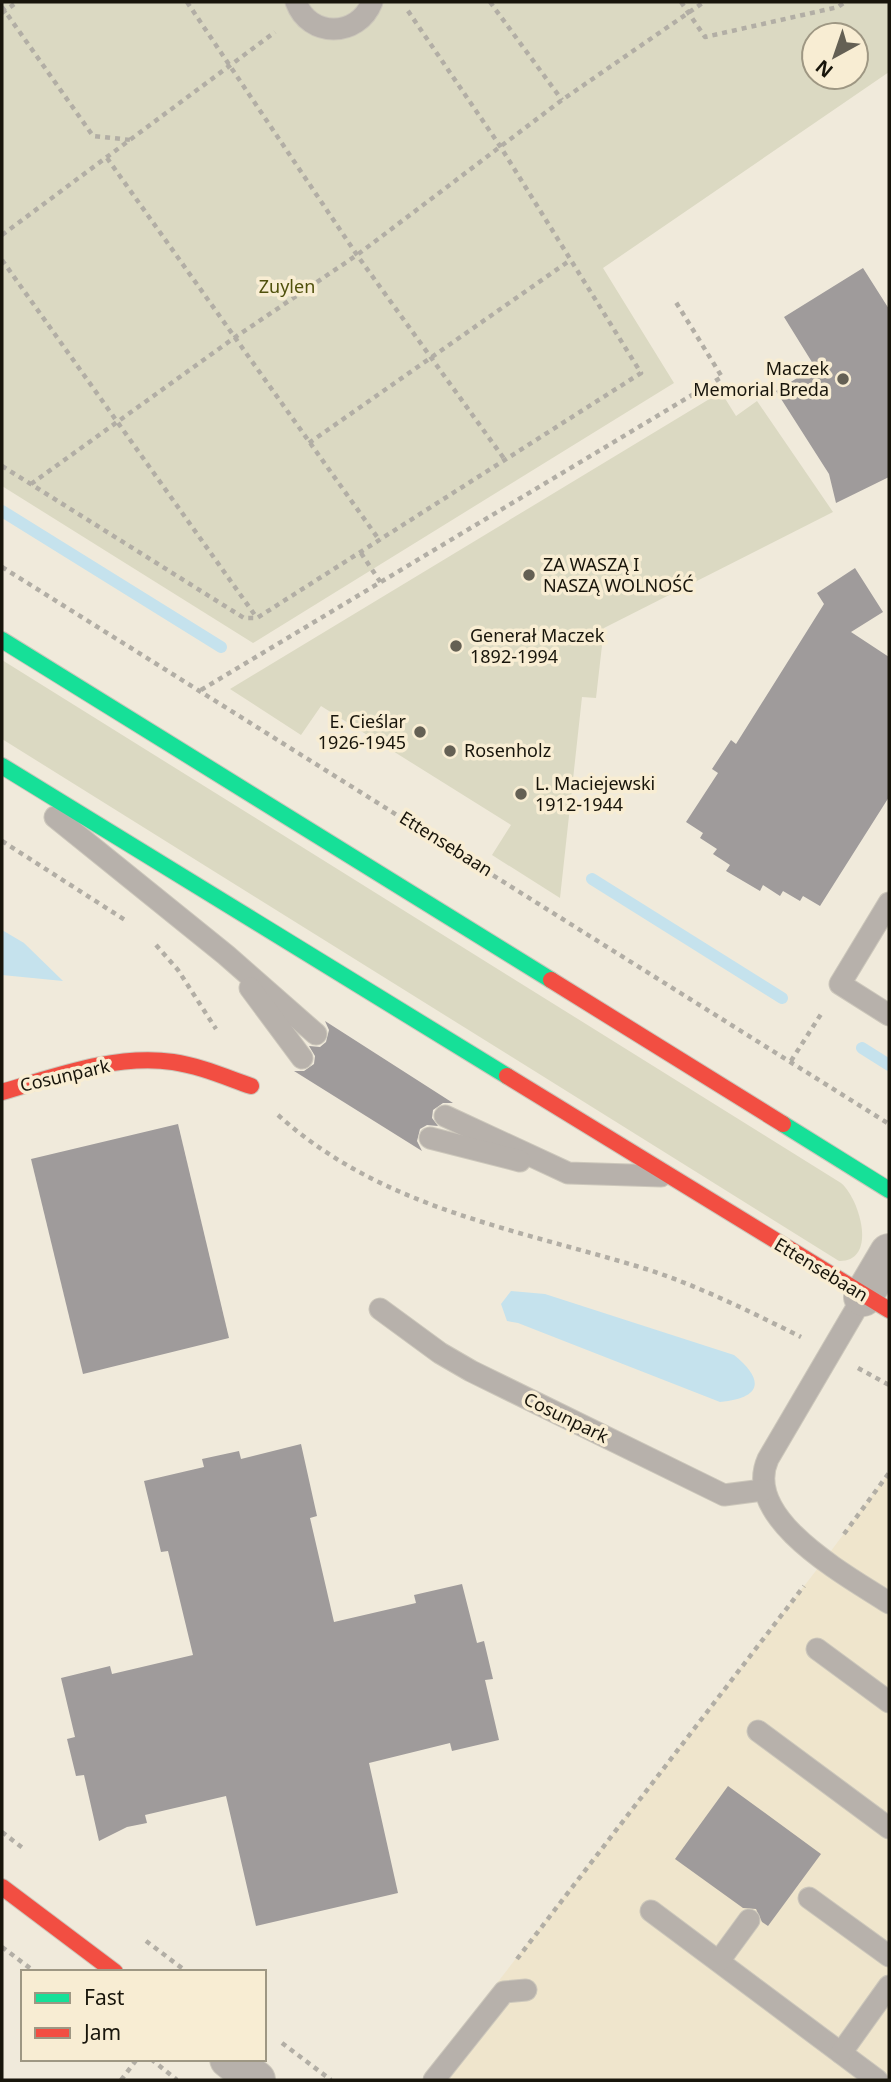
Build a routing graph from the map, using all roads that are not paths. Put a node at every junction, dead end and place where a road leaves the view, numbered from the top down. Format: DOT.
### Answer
graph roads {
  1 [pos="372,2"];
  2 [pos="298,7"];
  3 [pos="2,640"];
  4 [pos="2,766"];
  5 [pos="2,774"];
  6 [pos="889,903"];
  7 [pos="226,955"];
  8 [pos="889,1015"];
  9 [pos="316,1034"];
  10 [pos="302,1058"];
  11 [pos="251,1086"];
  12 [pos="2,1092"];
  13 [pos="445,1116"];
  14 [pos="430,1138"];
  15 [pos="568,1173"];
  16 [pos="667,1176"];
  17 [pos="889,1190"];
  18 [pos="889,1253"];
  19 [pos="876,1304"];
  20 [pos="380,1309"];
  21 [pos="763,1490"];
  22 [pos="889,1604"];
  23 [pos="817,1649"];
  24 [pos="889,1702"];
  25 [pos="758,1731"];
  26 [pos="889,1828"];
  27 [pos="2,1887"];
  28 [pos="809,1898"];
  29 [pos="651,1911"];
  30 [pos="749,1920"];
  31 [pos="889,1956"];
  32 [pos="719,1961"];
  33 [pos="111,1970"];
  34 [pos="889,1986"];
  35 [pos="526,1990"];
  36 [pos="841,2053"];
  37 [pos="232,2061"];
  38 [pos="256,2080"];
  39 [pos="434,2080"];
  40 [pos="877,2080"];
  1 -- 2 [label="lane"];
  3 -- 17 [label="main road"];
  4 -- 16 [label="main road, Ettensebaan"];
  5 -- 7 [label="lane"];
  6 -- 8 [label="lane"];
  7 -- 9 [label="lane"];
  7 -- 10 [label="lane"];
  11 -- 12 [label="main road, Cosunpark"];
  13 -- 15 [label="lane"];
  14 -- 15 [label="lane"];
  15 -- 16 [label="lane"];
  16 -- 19 [label="main road, Ettensebaan"];
  18 -- 19 [label="street"];
  19 -- 21 [label="lane"];
  20 -- 21 [label="lane, Cosunpark"];
  21 -- 22 [label="lane"];
  23 -- 24 [label="lane"];
  25 -- 26 [label="lane"];
  27 -- 33 [label="main road"];
  28 -- 31 [label="lane"];
  29 -- 32 [label="lane"];
  30 -- 32 [label="lane"];
  32 -- 36 [label="lane"];
  34 -- 36 [label="lane"];
  35 -- 39 [label="lane"];
  36 -- 40 [label="lane"];
  37 -- 38 [label="street"];
}
